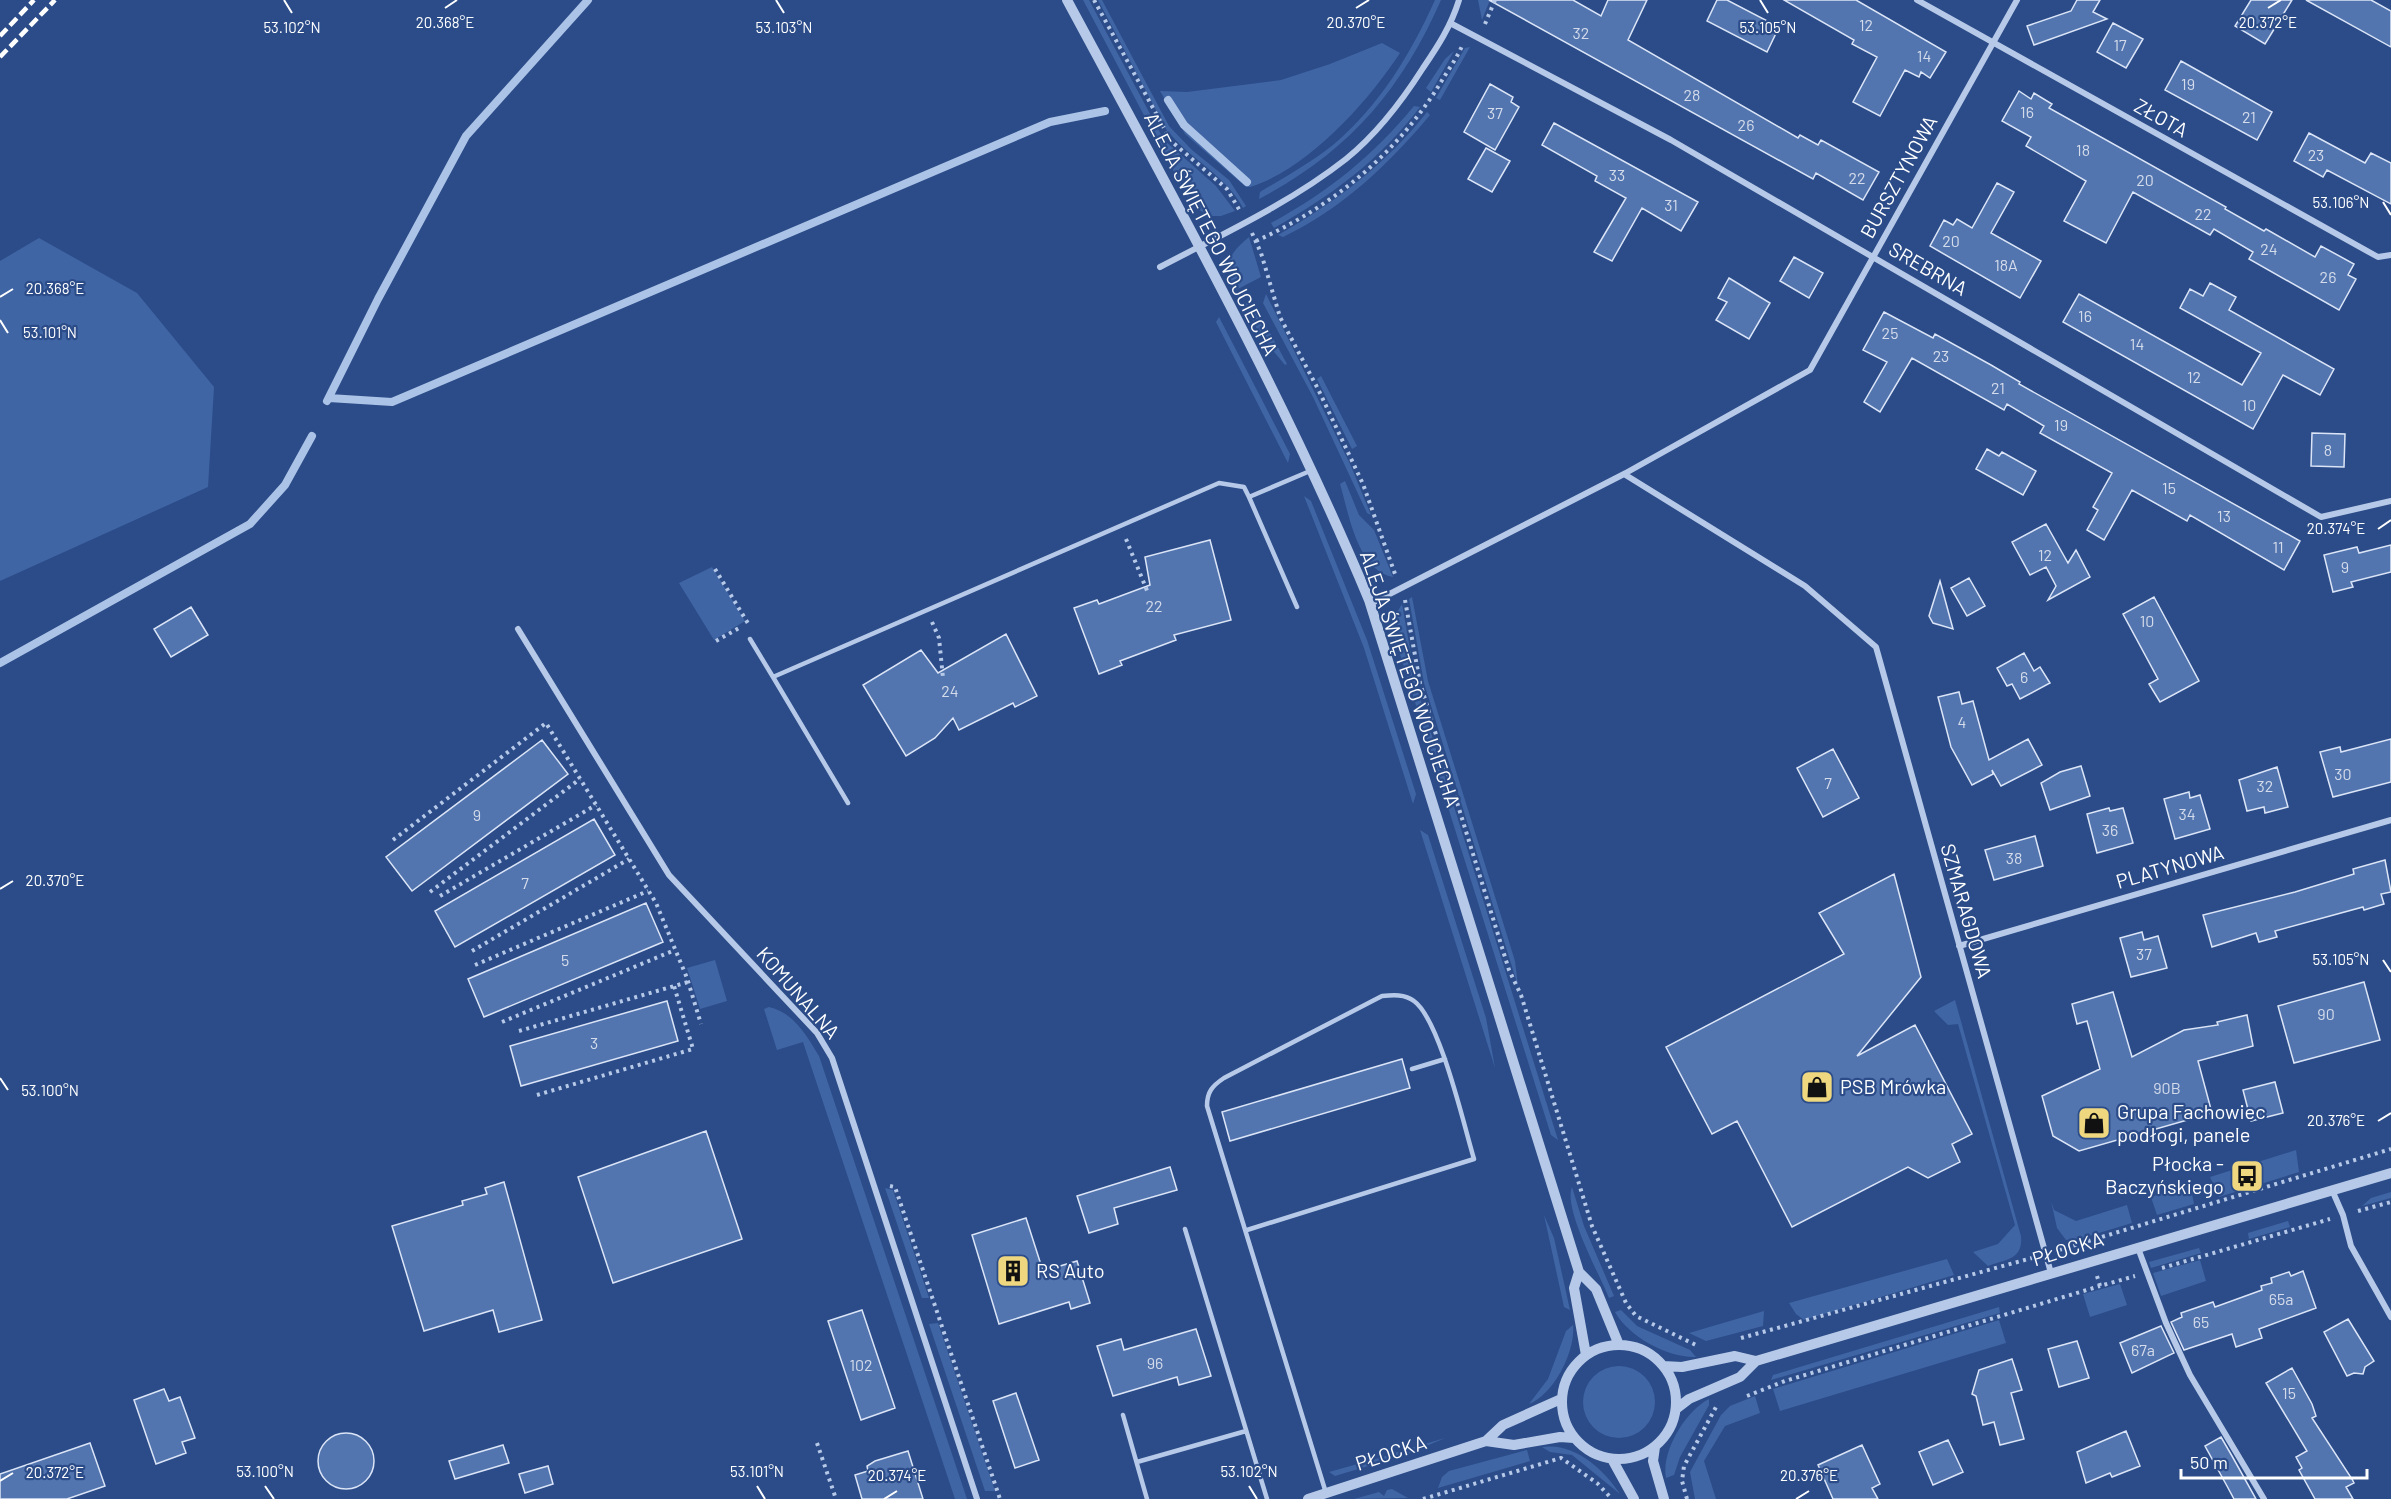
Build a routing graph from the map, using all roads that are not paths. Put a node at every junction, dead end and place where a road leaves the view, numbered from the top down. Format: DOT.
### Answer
graph roads {
  1 [pos="1067,0"];
  2 [pos="1459,0"];
  3 [pos="1917,0"];
  4 [pos="2017,0"];
  5 [pos="1452,24"];
  6 [pos="1993,43"];
  7 [pos="1199,246"];
  8 [pos="2391,255"];
  9 [pos="1874,257"];
  10 [pos="1160,267"];
  11 [pos="1312,470"];
  12 [pos="1624,474"];
  13 [pos="1249,497"];
  14 [pos="2391,501"];
  15 [pos="1370,604"];
  16 [pos="1297,607"];
  17 [pos="518,629"];
  18 [pos="750,639"];
  19 [pos="773,677"];
  20 [pos="848,803"];
  21 [pos="2391,820"];
  22 [pos="1959,946"];
  23 [pos="1444,1059"];
  24 [pos="1412,1069"];
  25 [pos="2391,1173"];
  26 [pos="2332,1190"];
  27 [pos="1185,1229"];
  28 [pos="1247,1230"];
  29 [pos="2138,1247"];
  30 [pos="1579,1272"];
  31 [pos="2050,1273"];
  32 [pos="2391,1317"];
  33 [pos="1619,1345"];
  34 [pos="1586,1356"];
  35 [pos="1756,1361"];
  36 [pos="1664,1366"];
  37 [pos="1562,1399"];
  38 [pos="1676,1409"];
  39 [pos="1123,1415"];
  40 [pos="1246,1431"];
  41 [pos="1574,1438"];
  42 [pos="1486,1441"];
  43 [pos="1655,1447"];
  44 [pos="1612,1459"];
  45 [pos="1137,1462"];
  46 [pos="1326,1493"];
  47 [pos="977,1499"];
  48 [pos="1147,1499"];
  49 [pos="1267,1499"];
  50 [pos="1308,1499"];
  51 [pos="1634,1499"];
  52 [pos="1664,1499"];
  53 [pos="2264,1499"];
  1 -- 7 [label="street, ALEJA ŚWIĘTEGO WOJCIECHA"];
  2 -- 5 [label="street"];
  3 -- 6 [label="street, ZŁOTA"];
  4 -- 6 [label="street, BURSZTYNOWA"];
  5 -- 7 [label="street"];
  5 -- 9 [label="street, SREBRNA"];
  6 -- 8 [label="street, ZŁOTA"];
  6 -- 9 [label="street, BURSZTYNOWA"];
  7 -- 10 [label="street"];
  7 -- 11 [label="street, ALEJA ŚWIĘTEGO WOJCIECHA"];
  9 -- 12 [label="street, BURSZTYNOWA"];
  9 -- 14 [label="street, SREBRNA"];
  11 -- 13 [label="lane"];
  11 -- 15 [label="street, ALEJA ŚWIĘTEGO WOJCIECHA"];
  12 -- 15 [label="street"];
  12 -- 22 [label="street, SZMARAGDOWA"];
  13 -- 16 [label="lane"];
  13 -- 19 [label="lane"];
  15 -- 30 [label="street, ALEJA ŚWIĘTEGO WOJCIECHA"];
  17 -- 47 [label="street, KOMUNALNA"];
  18 -- 19 [label="lane"];
  19 -- 20 [label="lane"];
  21 -- 22 [label="street, PLATYNOWA"];
  22 -- 31 [label="street, SZMARAGDOWA"];
  23 -- 24 [label="lane"];
  23 -- 28 [label="lane"];
  23 -- 28 [label="lane"];
  25 -- 26 [label="street, PŁOCKA"];
  26 -- 29 [label="street, PŁOCKA"];
  26 -- 32 [label="street"];
  27 -- 40 [label="lane"];
  28 -- 46 [label="lane"];
  29 -- 31 [label="street, PŁOCKA"];
  29 -- 53 [label="street"];
  30 -- 33 [label="street, ALEJA ŚWIĘTEGO WOJCIECHA"];
  30 -- 34 [label="street, ALEJA ŚWIĘTEGO WOJCIECHA"];
  31 -- 35 [label="street, PŁOCKA"];
  33 -- 34 [label="street"];
  33 -- 36 [label="street"];
  34 -- 37 [label="street"];
  35 -- 36 [label="street, PŁOCKA"];
  35 -- 38 [label="street, PŁOCKA"];
  36 -- 38 [label="street"];
  37 -- 41 [label="street"];
  37 -- 42 [label="street, PŁOCKA"];
  38 -- 43 [label="street"];
  39 -- 45 [label="lane"];
  40 -- 45 [label="lane"];
  40 -- 49 [label="lane"];
  41 -- 42 [label="street, PŁOCKA"];
  41 -- 44 [label="street"];
  42 -- 46 [label="street, PŁOCKA"];
  43 -- 44 [label="street"];
  43 -- 52 [label="street"];
  44 -- 51 [label="street"];
  45 -- 48 [label="lane"];
  46 -- 50 [label="street, PŁOCKA"];
}
